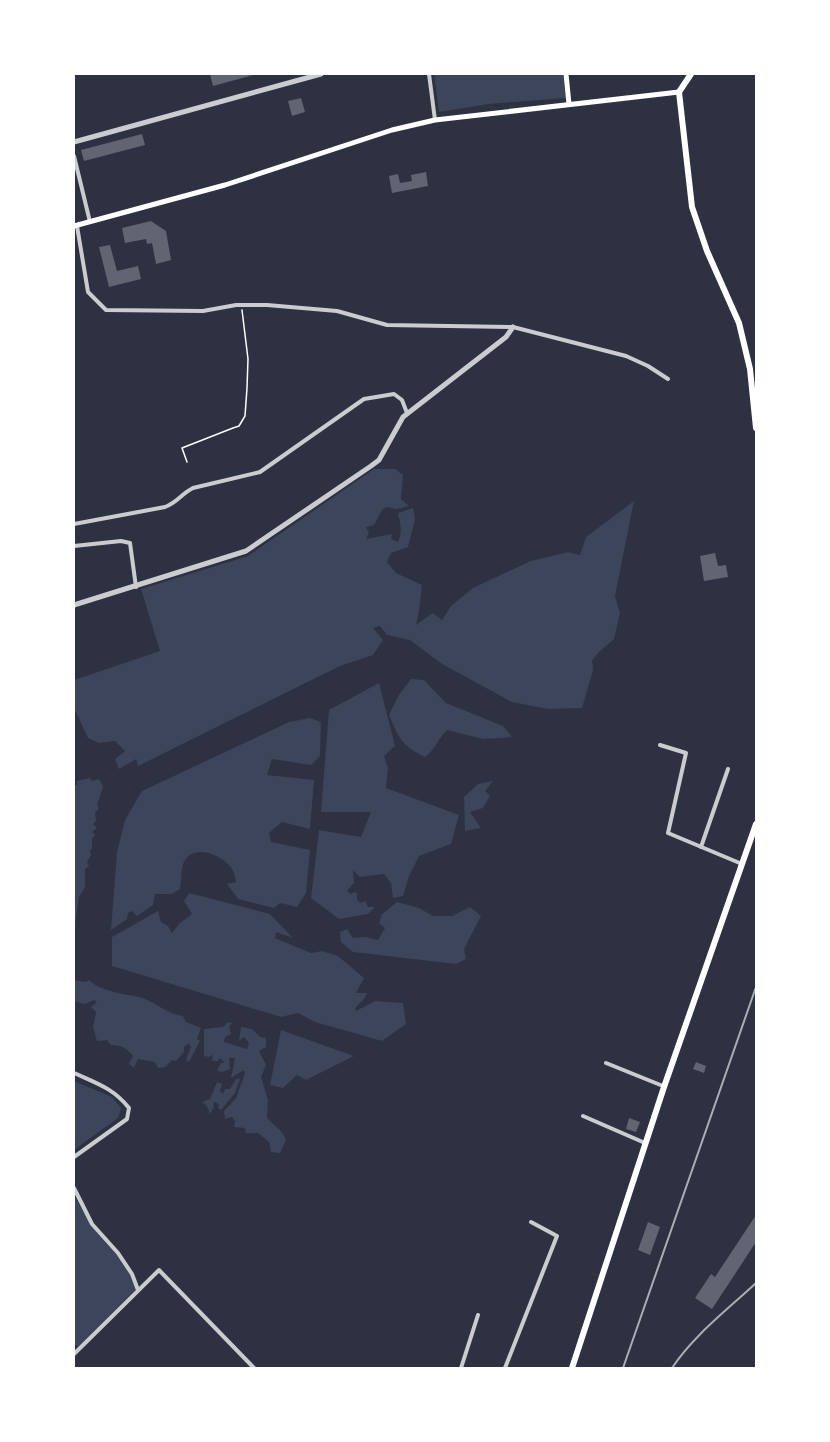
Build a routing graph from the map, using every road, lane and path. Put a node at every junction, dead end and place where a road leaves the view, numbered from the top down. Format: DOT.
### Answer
graph roads {
  1 [pos="321,74"];
  2 [pos="429,74"];
  3 [pos="566,74"];
  4 [pos="692,74"];
  5 [pos="679,92"];
  6 [pos="569,104"];
  7 [pos="435,120"];
  8 [pos="74,142"];
  9 [pos="74,156"];
  10 [pos="90,222"];
  11 [pos="75,226"];
  12 [pos="242,305"];
  13 [pos="513,327"];
  14 [pos="668,379"];
  15 [pos="407,413"];
  16 [pos="756,428"];
  17 [pos="187,462"];
  18 [pos="74,524"];
  19 [pos="74,546"];
  20 [pos="136,587"];
  21 [pos="74,605"];
  22 [pos="660,745"];
  23 [pos="728,769"];
  24 [pos="756,824"];
  25 [pos="701,847"];
  26 [pos="743,864"];
  27 [pos="606,1063"];
  28 [pos="74,1073"];
  29 [pos="664,1087"];
  30 [pos="583,1116"];
  31 [pos="645,1143"];
  32 [pos="74,1157"];
  33 [pos="74,1188"];
  34 [pos="531,1222"];
  35 [pos="138,1290"];
  36 [pos="478,1315"];
  37 [pos="74,1354"];
  38 [pos="254,1368"];
  39 [pos="460,1368"];
  40 [pos="505,1368"];
  41 [pos="572,1368"];
  1 -- 8 [label="street"];
  2 -- 7 [label="street"];
  3 -- 6 [label="main road"];
  4 -- 5 [label="main road"];
  5 -- 6 [label="main road"];
  5 -- 16 [label="main road"];
  6 -- 7 [label="main road"];
  7 -- 10 [label="main road"];
  9 -- 10 [label="street"];
  10 -- 11 [label="main road"];
  11 -- 12 [label="street"];
  12 -- 13 [label="street"];
  12 -- 17 [label="path"];
  13 -- 14 [label="street"];
  13 -- 15 [label="street"];
  15 -- 18 [label="street"];
  15 -- 20 [label="street"];
  19 -- 20 [label="street"];
  20 -- 21 [label="street"];
  22 -- 25 [label="street"];
  23 -- 25 [label="street"];
  24 -- 26 [label="main road"];
  25 -- 26 [label="street"];
  26 -- 29 [label="main road"];
  27 -- 29 [label="street"];
  28 -- 32 [label="street"];
  29 -- 31 [label="main road"];
  30 -- 31 [label="street"];
  31 -- 41 [label="main road"];
  33 -- 35 [label="street"];
  34 -- 40 [label="street"];
  35 -- 37 [label="street"];
  35 -- 38 [label="street"];
  36 -- 39 [label="street"];
}
